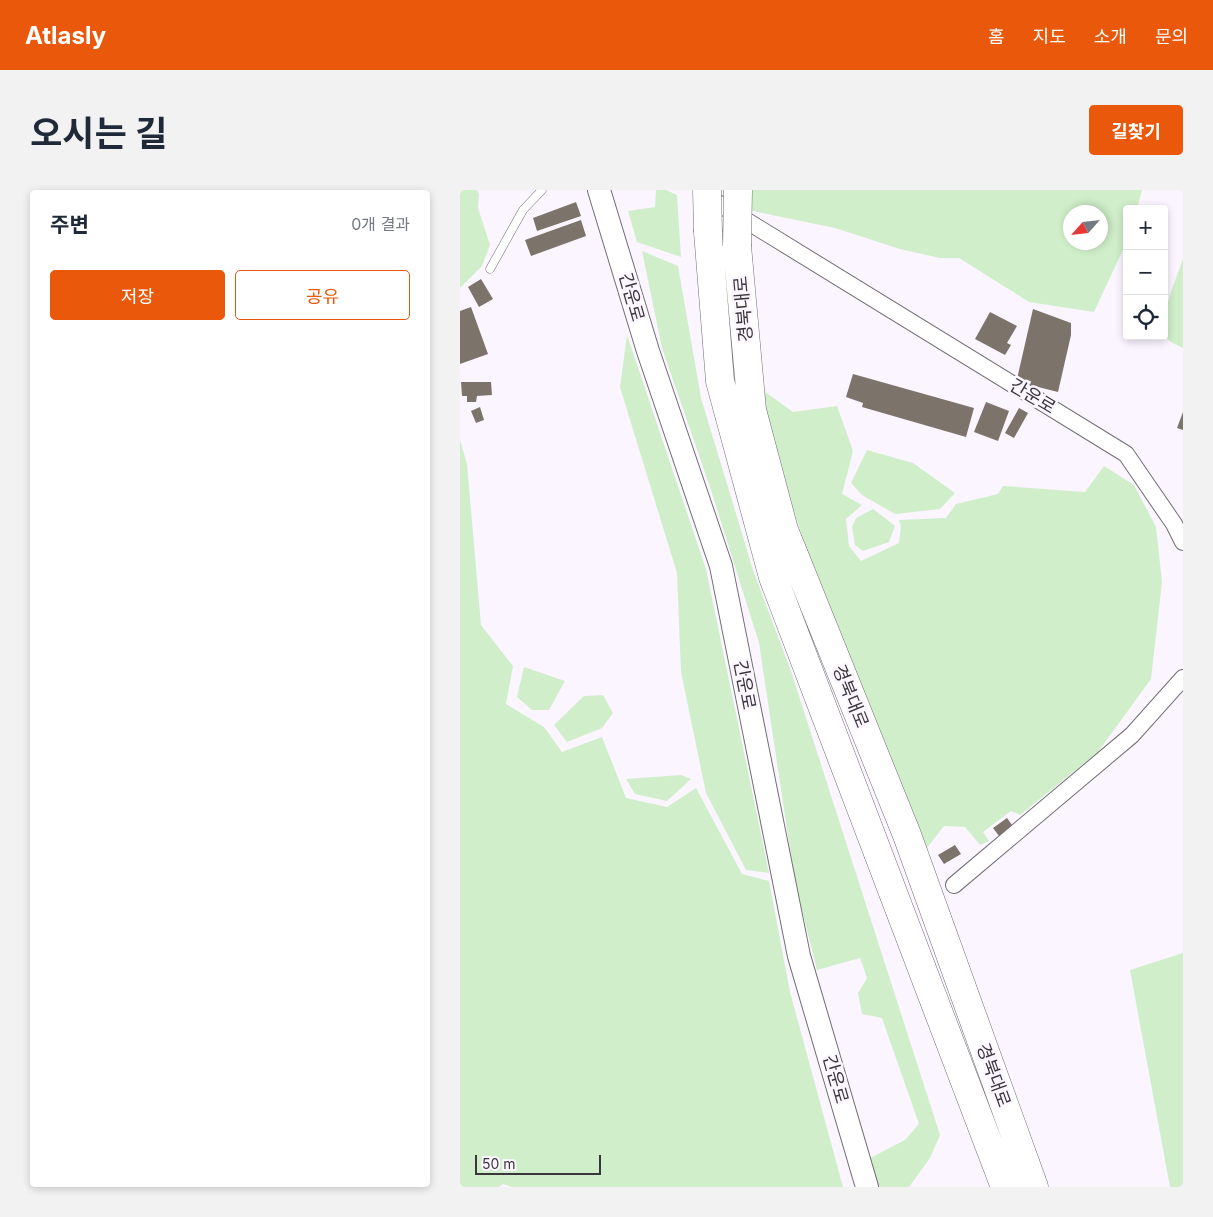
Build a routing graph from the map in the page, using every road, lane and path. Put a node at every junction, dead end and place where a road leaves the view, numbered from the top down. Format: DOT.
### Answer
graph roads {
  1 [pos="542,190"];
  2 [pos="599,190"];
  3 [pos="697,190"];
  4 [pos="708,190"];
  5 [pos="738,190"];
  6 [pos="490,269"];
  7 [pos="1183,542"];
  8 [pos="1183,678"];
  9 [pos="954,885"];
  10 [pos="867,1187"];
  11 [pos="1005,1187"];
  12 [pos="1034,1187"];
  1 -- 6 [label="lane"];
  2 -- 10 [label="street, 간운로"];
  3 -- 7 [label="street, 간운로"];
  4 -- 11 [label="highway, 경북대로, bridge"];
  5 -- 12 [label="highway, 경북대로, bridge"];
  8 -- 9 [label="street"];
}
